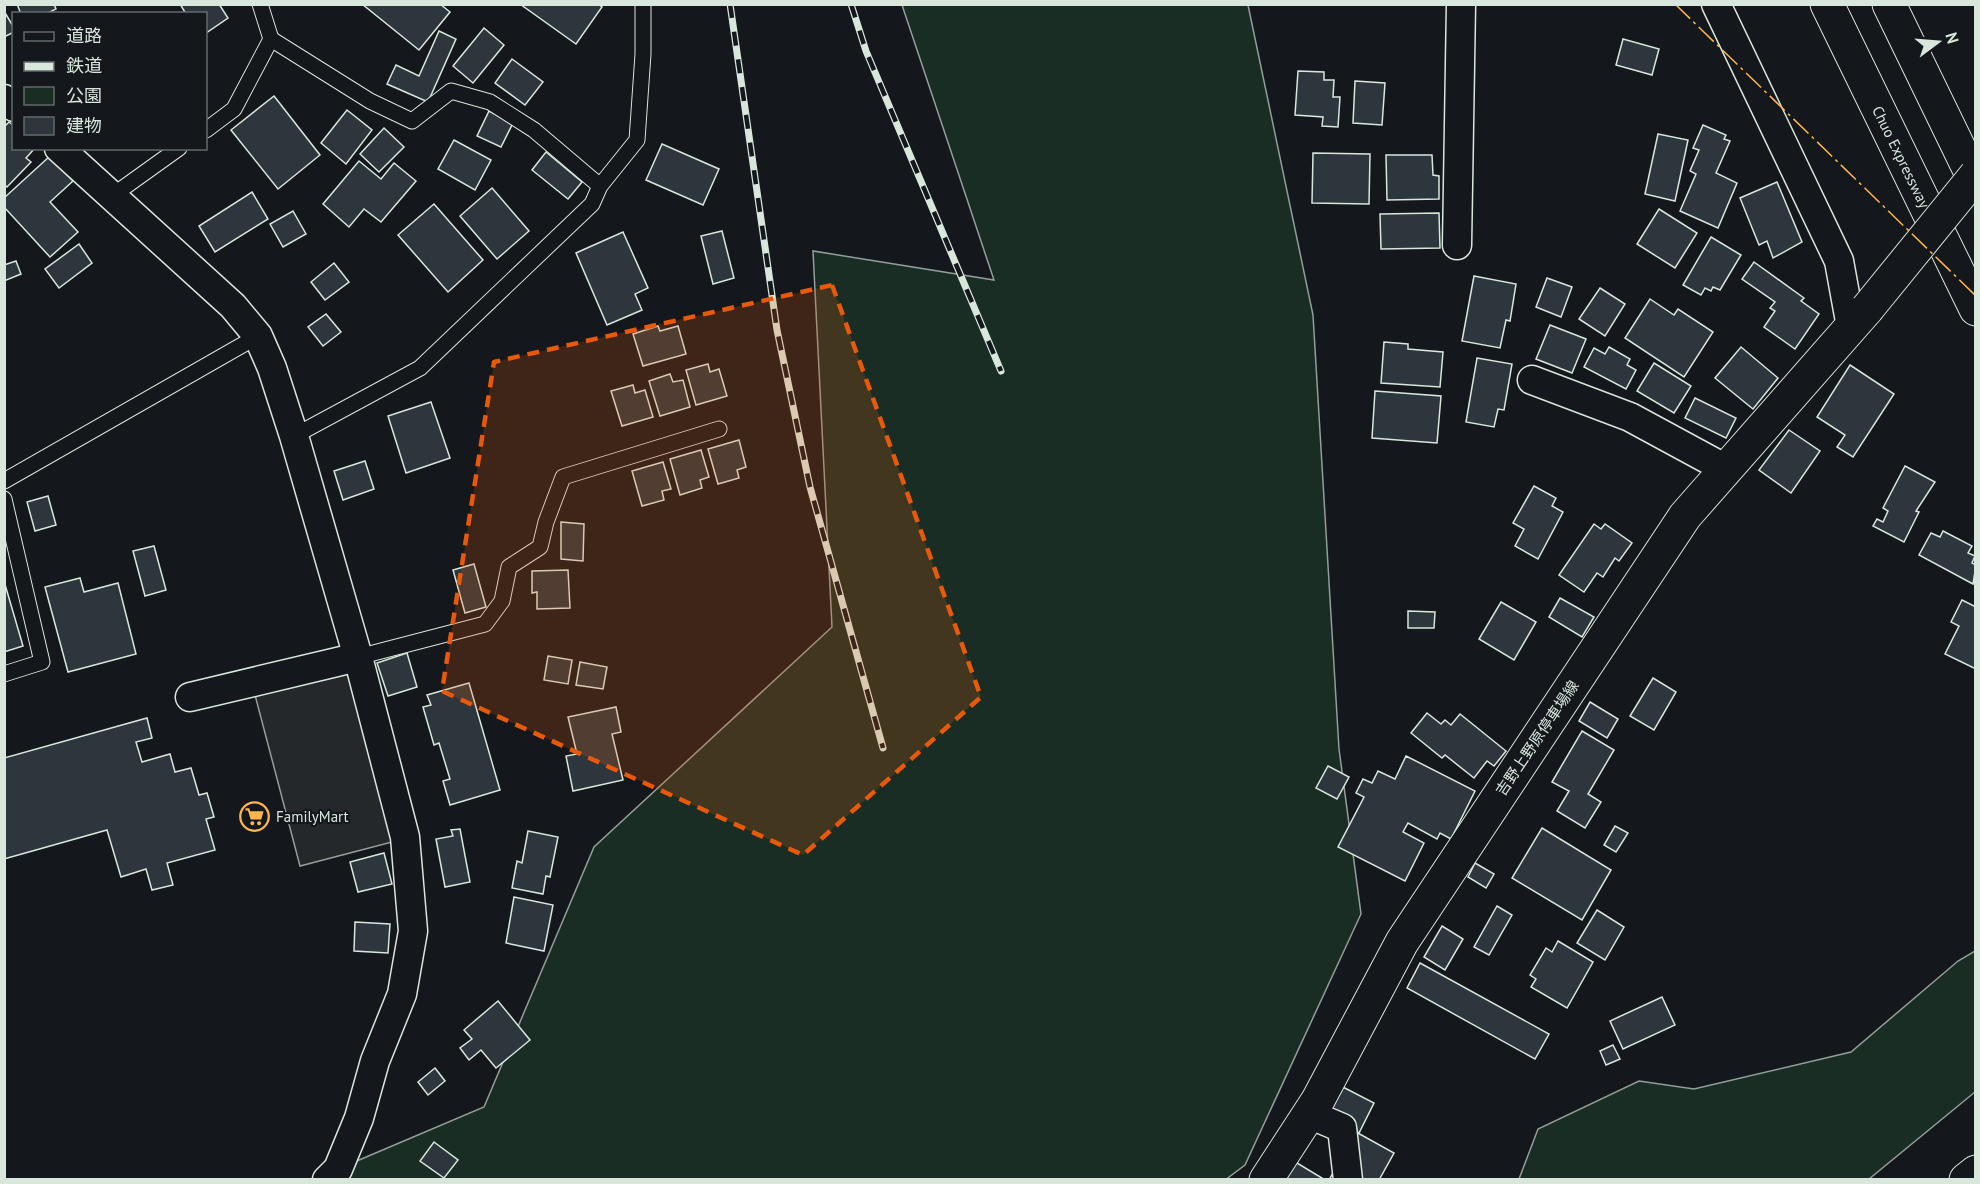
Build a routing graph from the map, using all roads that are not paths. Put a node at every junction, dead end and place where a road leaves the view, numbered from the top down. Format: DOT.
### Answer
graph roads {
  1 [pos="260,4"];
  2 [pos="643,4"];
  3 [pos="1461,4"];
  4 [pos="1716,4"];
  5 [pos="1827,4"];
  6 [pos="1889,4"];
  7 [pos="271,39"];
  8 [pos="207,129"];
  9 [pos="61,150"];
  10 [pos="176,150"];
  11 [pos="1976,175"];
  12 [pos="1976,183"];
  13 [pos="600,186"];
  14 [pos="112,196"];
  15 [pos="1457,245"];
  16 [pos="1976,309"];
  17 [pos="1859,318"];
  18 [pos="258,336"];
  19 [pos="1532,380"];
  20 [pos="719,429"];
  21 [pos="294,436"];
  22 [pos="1726,469"];
  23 [pos="4,481"];
  24 [pos="4,499"];
  25 [pos="358,657"];
  26 [pos="4,674"];
  27 [pos="190,697"];
  28 [pos="1309,1114"];
  29 [pos="1976,1172"];
  30 [pos="327,1179"];
  31 [pos="1266,1179"];
  32 [pos="1348,1179"];
  33 [pos="1966,1179"];
  1 -- 7 [label="lane"];
  2 -- 13 [label="lane"];
  3 -- 15 [label="street"];
  4 -- 17 [label="street"];
  5 -- 16 [label="main road, Chuo Expressway"];
  6 -- 12 [label="main road"];
  7 -- 8 [label="lane"];
  7 -- 13 [label="lane"];
  9 -- 14 [label="street"];
  10 -- 14 [label="lane"];
  11 -- 17 [label="main road, 吉野上野原停車場線, bridge"];
  13 -- 21 [label="lane"];
  14 -- 18 [label="street"];
  17 -- 22 [label="main road, 吉野上野原停車場線"];
  18 -- 21 [label="street"];
  18 -- 23 [label="lane"];
  19 -- 22 [label="street"];
  20 -- 25 [label="lane"];
  21 -- 25 [label="street"];
  22 -- 28 [label="main road, 吉野上野原停車場線"];
  24 -- 26 [label="lane"];
  25 -- 27 [label="street"];
  25 -- 30 [label="street"];
  28 -- 31 [label="main road, 吉野上野原停車場線"];
  28 -- 32 [label="street"];
  29 -- 33 [label="main road"];
}
